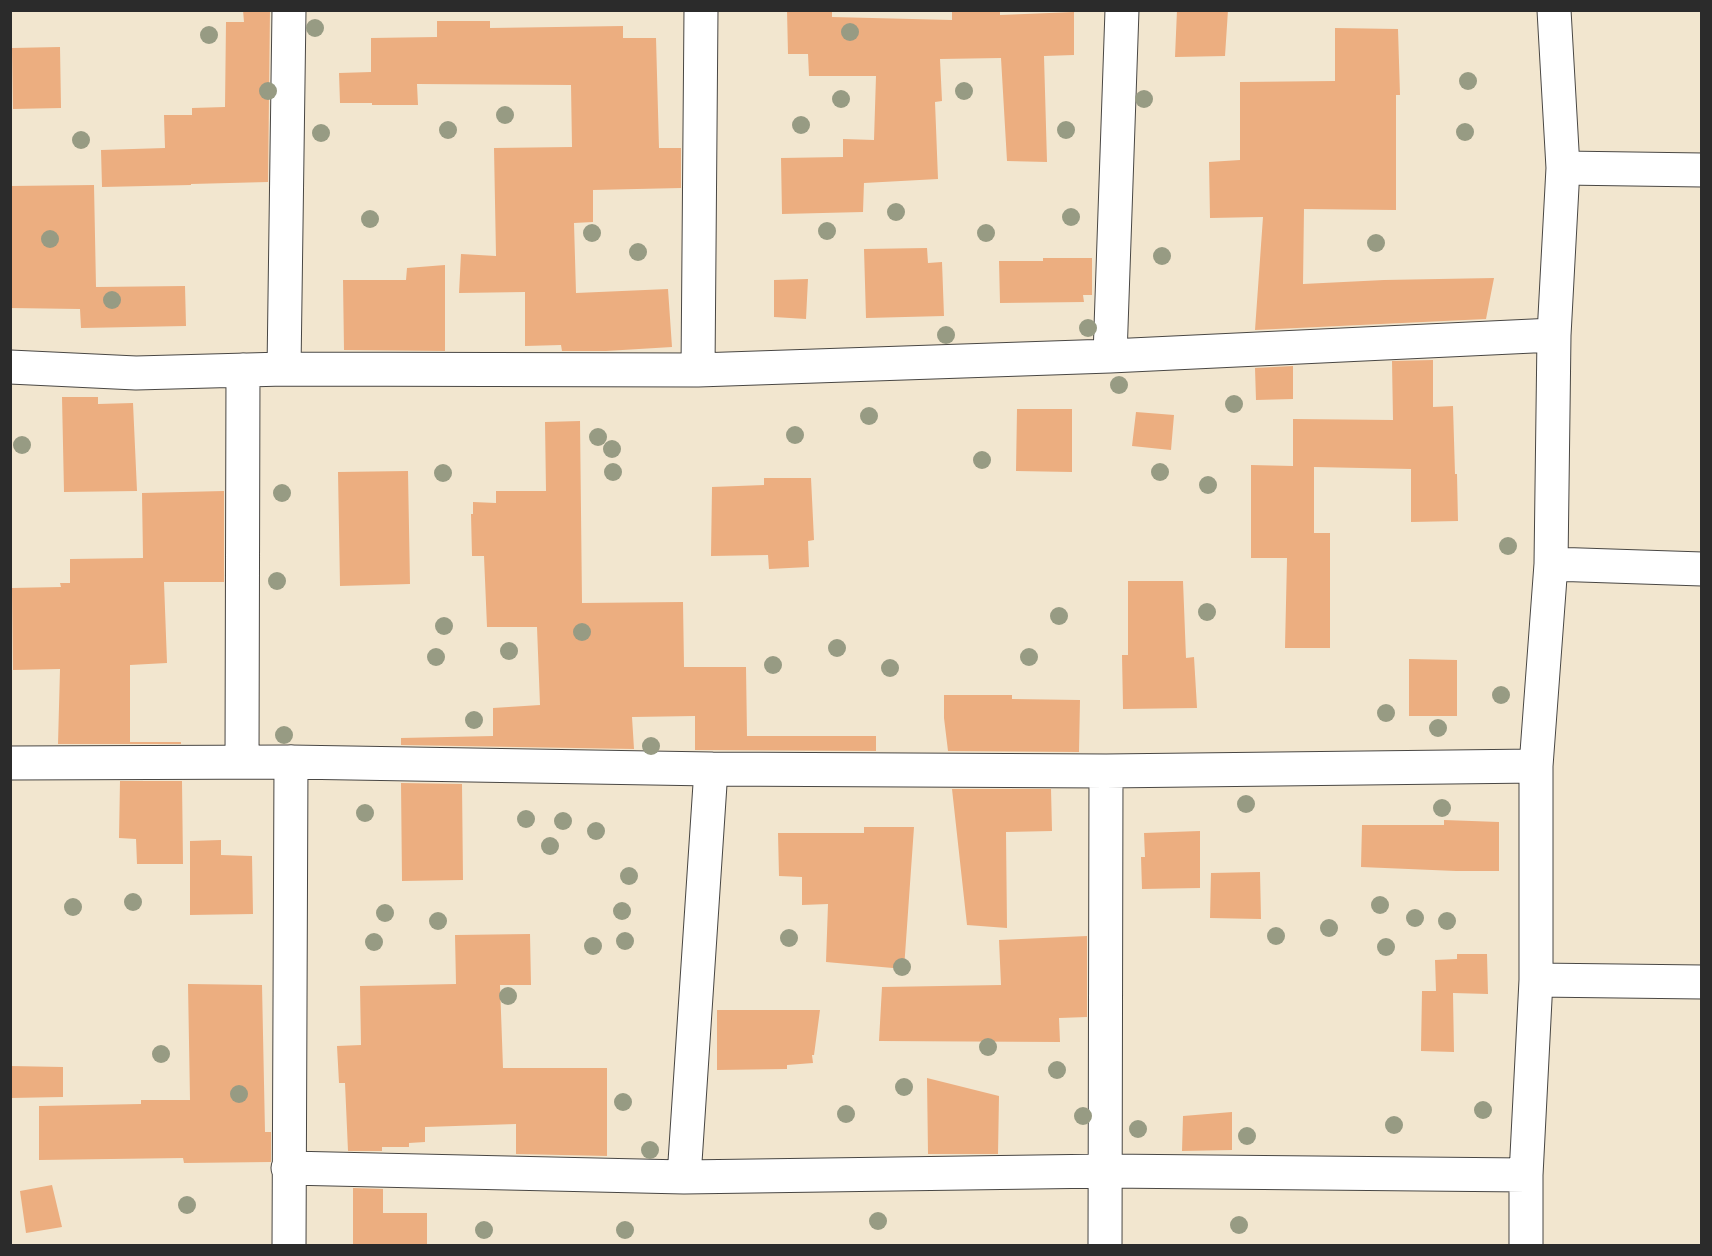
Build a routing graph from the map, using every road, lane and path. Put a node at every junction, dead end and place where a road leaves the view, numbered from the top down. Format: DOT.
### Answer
graph roads {
  1 [pos="289,10"];
  2 [pos="701,10"];
  3 [pos="1122,10"];
  4 [pos="1554,10"];
  5 [pos="1563,168"];
  6 [pos="1701,170"];
  7 [pos="1554,335"];
  8 [pos="1110,356"];
  9 [pos="10,367"];
  10 [pos="285,369"];
  11 [pos="243,370"];
  12 [pos="698,370"];
  13 [pos="1551,564"];
  14 [pos="1701,569"];
  15 [pos="242,762"];
  16 [pos="291,762"];
  17 [pos="10,763"];
  18 [pos="1536,766"];
  19 [pos="711,769"];
  20 [pos="1106,771"];
  21 [pos="1536,980"];
  22 [pos="1701,982"];
  23 [pos="288,1168"];
  24 [pos="1106,1171"];
  25 [pos="1526,1175"];
  26 [pos="684,1177"];
  27 [pos="289,1245"];
  28 [pos="1105,1245"];
  29 [pos="1526,1245"];
  1 -- 10 [label="street"];
  2 -- 12 [label="street"];
  3 -- 8 [label="street"];
  4 -- 5 [label="street"];
  5 -- 6 [label="street"];
  5 -- 7 [label="street"];
  7 -- 8 [label="street"];
  7 -- 13 [label="street"];
  8 -- 12 [label="street"];
  9 -- 11 [label="street"];
  10 -- 11 [label="street"];
  10 -- 12 [label="street"];
  11 -- 15 [label="street"];
  13 -- 14 [label="street"];
  13 -- 18 [label="street"];
  15 -- 16 [label="street"];
  15 -- 17 [label="street"];
  16 -- 19 [label="street"];
  16 -- 23 [label="street"];
  18 -- 20 [label="street"];
  18 -- 21 [label="street"];
  19 -- 20 [label="street"];
  19 -- 26 [label="street"];
  20 -- 24 [label="street"];
  21 -- 22 [label="street"];
  21 -- 25 [label="street"];
  23 -- 26 [label="street"];
  23 -- 27 [label="street"];
  24 -- 25 [label="street"];
  24 -- 26 [label="street"];
  24 -- 28 [label="street"];
  25 -- 29 [label="street"];
}
